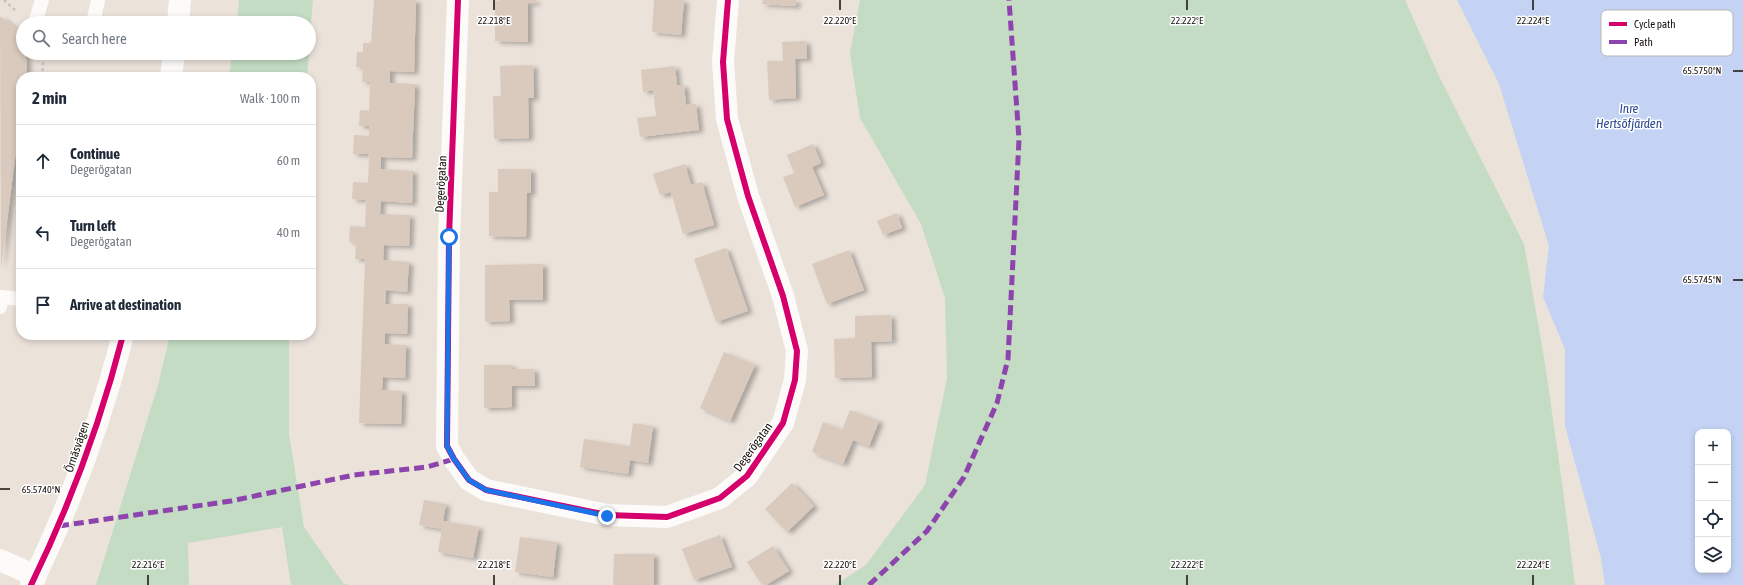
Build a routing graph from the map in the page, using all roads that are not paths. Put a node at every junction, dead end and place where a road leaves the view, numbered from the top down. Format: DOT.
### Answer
graph roads {
  1 [pos="42,0"];
  2 [pos="98,0"];
  3 [pos="180,0"];
  4 [pos="458,0"];
  5 [pos="728,0"];
  6 [pos="37,16"];
  7 [pos="95,16"];
  8 [pos="179,16"];
  9 [pos="173,60"];
  10 [pos="172,72"];
  11 [pos="16,298"];
  12 [pos="0,307"];
  13 [pos="121,340"];
  14 [pos="0,560"];
  15 [pos="34,581"];
  1 -- 6 [label="lane"];
  2 -- 7 [label="lane"];
  3 -- 8 [label="street"];
  4 -- 5 [label="street, Degerögatan"];
  9 -- 10 [label="street"];
  11 -- 12 [label="lane"];
  13 -- 15 [label="street, Örnäsvägen"];
  14 -- 15 [label="street"];
}
